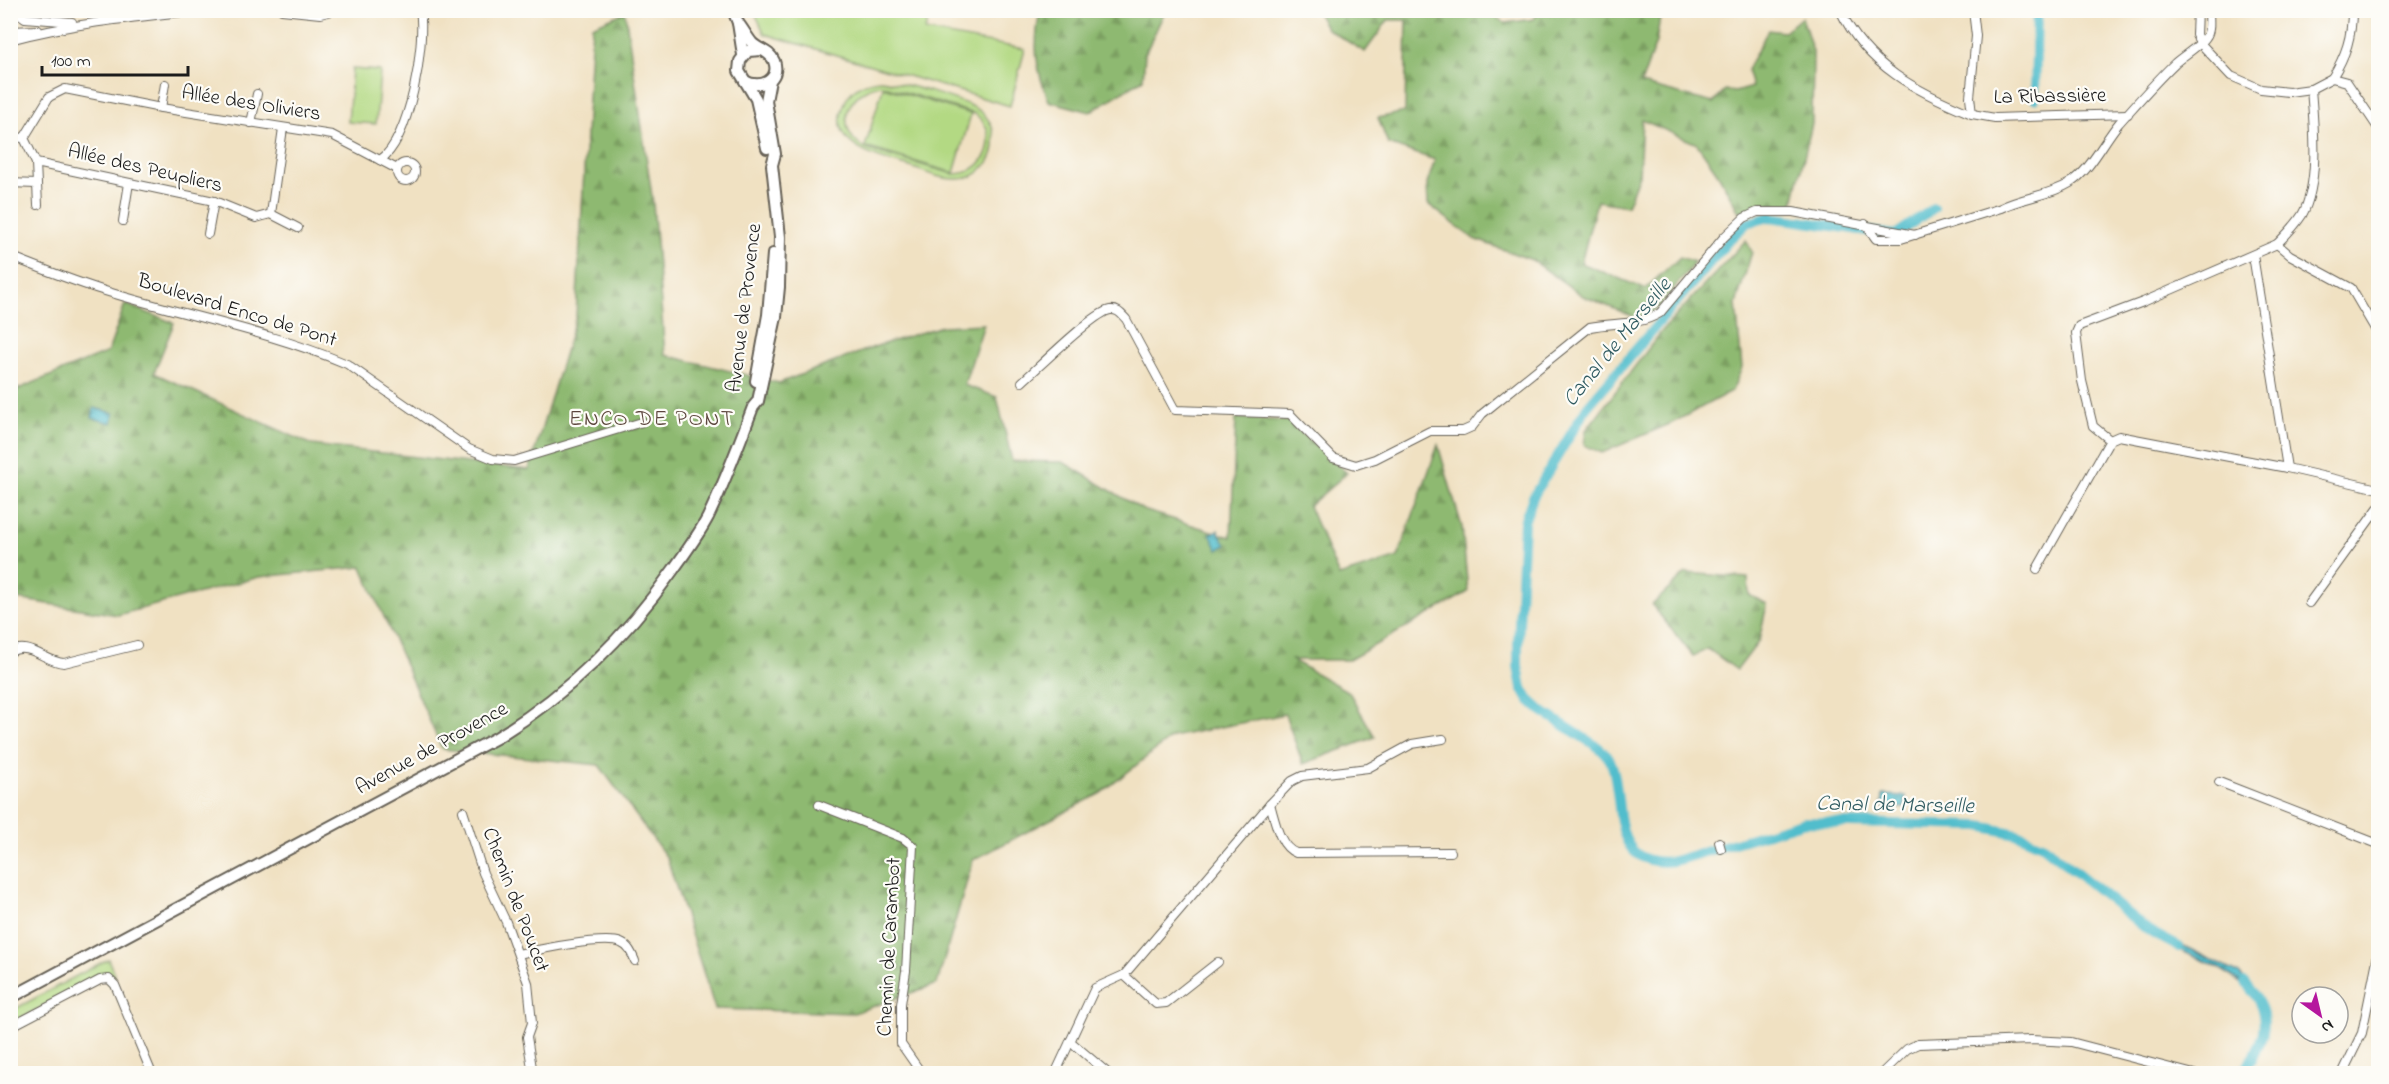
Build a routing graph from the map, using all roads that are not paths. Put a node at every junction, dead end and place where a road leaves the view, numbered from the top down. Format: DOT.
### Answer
graph roads {
  1 [pos="14,10"];
  2 [pos="201,10"];
  3 [pos="282,10"];
  4 [pos="336,10"];
  5 [pos="420,10"];
  6 [pos="734,10"];
  7 [pos="1840,10"];
  8 [pos="1973,10"];
  9 [pos="2197,10"];
  10 [pos="2209,10"];
  11 [pos="2352,10"];
  12 [pos="85,23"];
  13 [pos="738,23"];
  14 [pos="45,30"];
  15 [pos="10,31"];
  16 [pos="12,39"];
  17 [pos="2201,44"];
  18 [pos="762,50"];
  19 [pos="743,55"];
  20 [pos="2332,78"];
  21 [pos="770,80"];
  22 [pos="745,81"];
  23 [pos="165,84"];
  24 [pos="2311,89"];
  25 [pos="256,94"];
  26 [pos="160,108"];
  27 [pos="1972,114"];
  28 [pos="2128,114"];
  29 [pos="251,123"];
  30 [pos="283,128"];
  31 [pos="2379,128"];
  32 [pos="10,137"];
  33 [pos="24,138"];
  34 [pos="380,160"];
  35 [pos="36,163"];
  36 [pos="772,165"];
  37 [pos="397,169"];
  38 [pos="10,183"];
  39 [pos="129,183"];
  40 [pos="36,184"];
  41 [pos="214,201"];
  42 [pos="38,205"];
  43 [pos="271,213"];
  44 [pos="123,221"];
  45 [pos="298,228"];
  46 [pos="1869,230"];
  47 [pos="1907,233"];
  48 [pos="208,234"];
  49 [pos="2277,244"];
  50 [pos="10,255"];
  51 [pos="2253,255"];
  52 [pos="2379,334"];
  53 [pos="1022,382"];
  54 [pos="642,422"];
  55 [pos="2110,440"];
  56 [pos="2288,468"];
  57 [pos="2379,489"];
  58 [pos="2379,508"];
  59 [pos="2037,569"];
  60 [pos="2309,603"];
  61 [pos="137,645"];
  62 [pos="10,652"];
  63 [pos="1443,739"];
  64 [pos="2219,782"];
  65 [pos="1270,804"];
  66 [pos="819,805"];
  67 [pos="463,811"];
  68 [pos="2379,844"];
  69 [pos="1451,852"];
  70 [pos="518,954"];
  71 [pos="2379,955"];
  72 [pos="635,961"];
  73 [pos="1218,962"];
  74 [pos="1124,975"];
  75 [pos="10,998"];
  76 [pos="10,1027"];
  77 [pos="1070,1041"];
  78 [pos="152,1074"];
  79 [pos="533,1074"];
  80 [pos="922,1074"];
  81 [pos="1055,1074"];
  82 [pos="1109,1074"];
  83 [pos="1881,1074"];
  84 [pos="2194,1074"];
  85 [pos="2342,1074"];
  1 -- 12 [label="street"];
  2 -- 12 [label="street"];
  3 -- 4 [label="street"];
  5 -- 34 [label="street"];
  6 -- 13 [label="main road"];
  7 -- 27 [label="street, La Ribassière"];
  8 -- 27 [label="street, La Ribassière"];
  9 -- 17 [label="street"];
  10 -- 17 [label="street"];
  11 -- 20 [label="street"];
  12 -- 14 [label="street"];
  13 -- 18 [label="main road"];
  13 -- 19 [label="main road"];
  14 -- 15 [label="street"];
  14 -- 16 [label="street"];
  17 -- 24 [label="street"];
  17 -- 28 [label="street"];
  18 -- 19 [label="main road"];
  18 -- 21 [label="main road"];
  19 -- 22 [label="main road"];
  20 -- 24 [label="street"];
  20 -- 31 [label="street"];
  21 -- 22 [label="main road"];
  21 -- 36 [label="main road, Avenue de Provence"];
  22 -- 36 [label="main road, Avenue de Provence"];
  23 -- 26 [label="street"];
  24 -- 49 [label="street"];
  25 -- 29 [label="street"];
  26 -- 29 [label="street, Allée des Oliviers"];
  26 -- 33 [label="street, Allée des Oliviers"];
  27 -- 28 [label="street, La Ribassière"];
  28 -- 47 [label="street"];
  29 -- 30 [label="street, Allée des Oliviers"];
  30 -- 34 [label="street, Allée des Oliviers"];
  30 -- 43 [label="street"];
  32 -- 33 [label="street"];
  33 -- 35 [label="street, Allée des Peupliers"];
  34 -- 37 [label="street, Allée des Oliviers"];
  35 -- 39 [label="street, Allée des Peupliers"];
  35 -- 40 [label="street"];
  36 -- 75 [label="main road, Avenue de Provence"];
  38 -- 40 [label="street"];
  39 -- 41 [label="street, Allée des Peupliers"];
  39 -- 44 [label="street"];
  40 -- 42 [label="street"];
  41 -- 43 [label="street, Allée des Peupliers"];
  41 -- 48 [label="street"];
  43 -- 45 [label="street"];
  46 -- 47 [label="street"];
  46 -- 47 [label="street"];
  46 -- 53 [label="street"];
  49 -- 51 [label="street"];
  49 -- 52 [label="street"];
  50 -- 54 [label="street, Boulevard Enco de Pont"];
  51 -- 55 [label="street"];
  51 -- 56 [label="street"];
  55 -- 56 [label="street"];
  55 -- 59 [label="street"];
  56 -- 57 [label="street"];
  58 -- 60 [label="street"];
  61 -- 62 [label="street"];
  63 -- 65 [label="street"];
  64 -- 68 [label="street"];
  65 -- 69 [label="street"];
  65 -- 74 [label="street"];
  66 -- 80 [label="street, Chemin de Carambot"];
  67 -- 70 [label="street, Chemin de Poucet"];
  70 -- 72 [label="street"];
  70 -- 79 [label="street, Chemin de Poucet"];
  71 -- 85 [label="street"];
  73 -- 74 [label="street"];
  74 -- 77 [label="street"];
  76 -- 78 [label="street"];
  77 -- 81 [label="street"];
  77 -- 82 [label="street"];
  83 -- 84 [label="street"];
}
